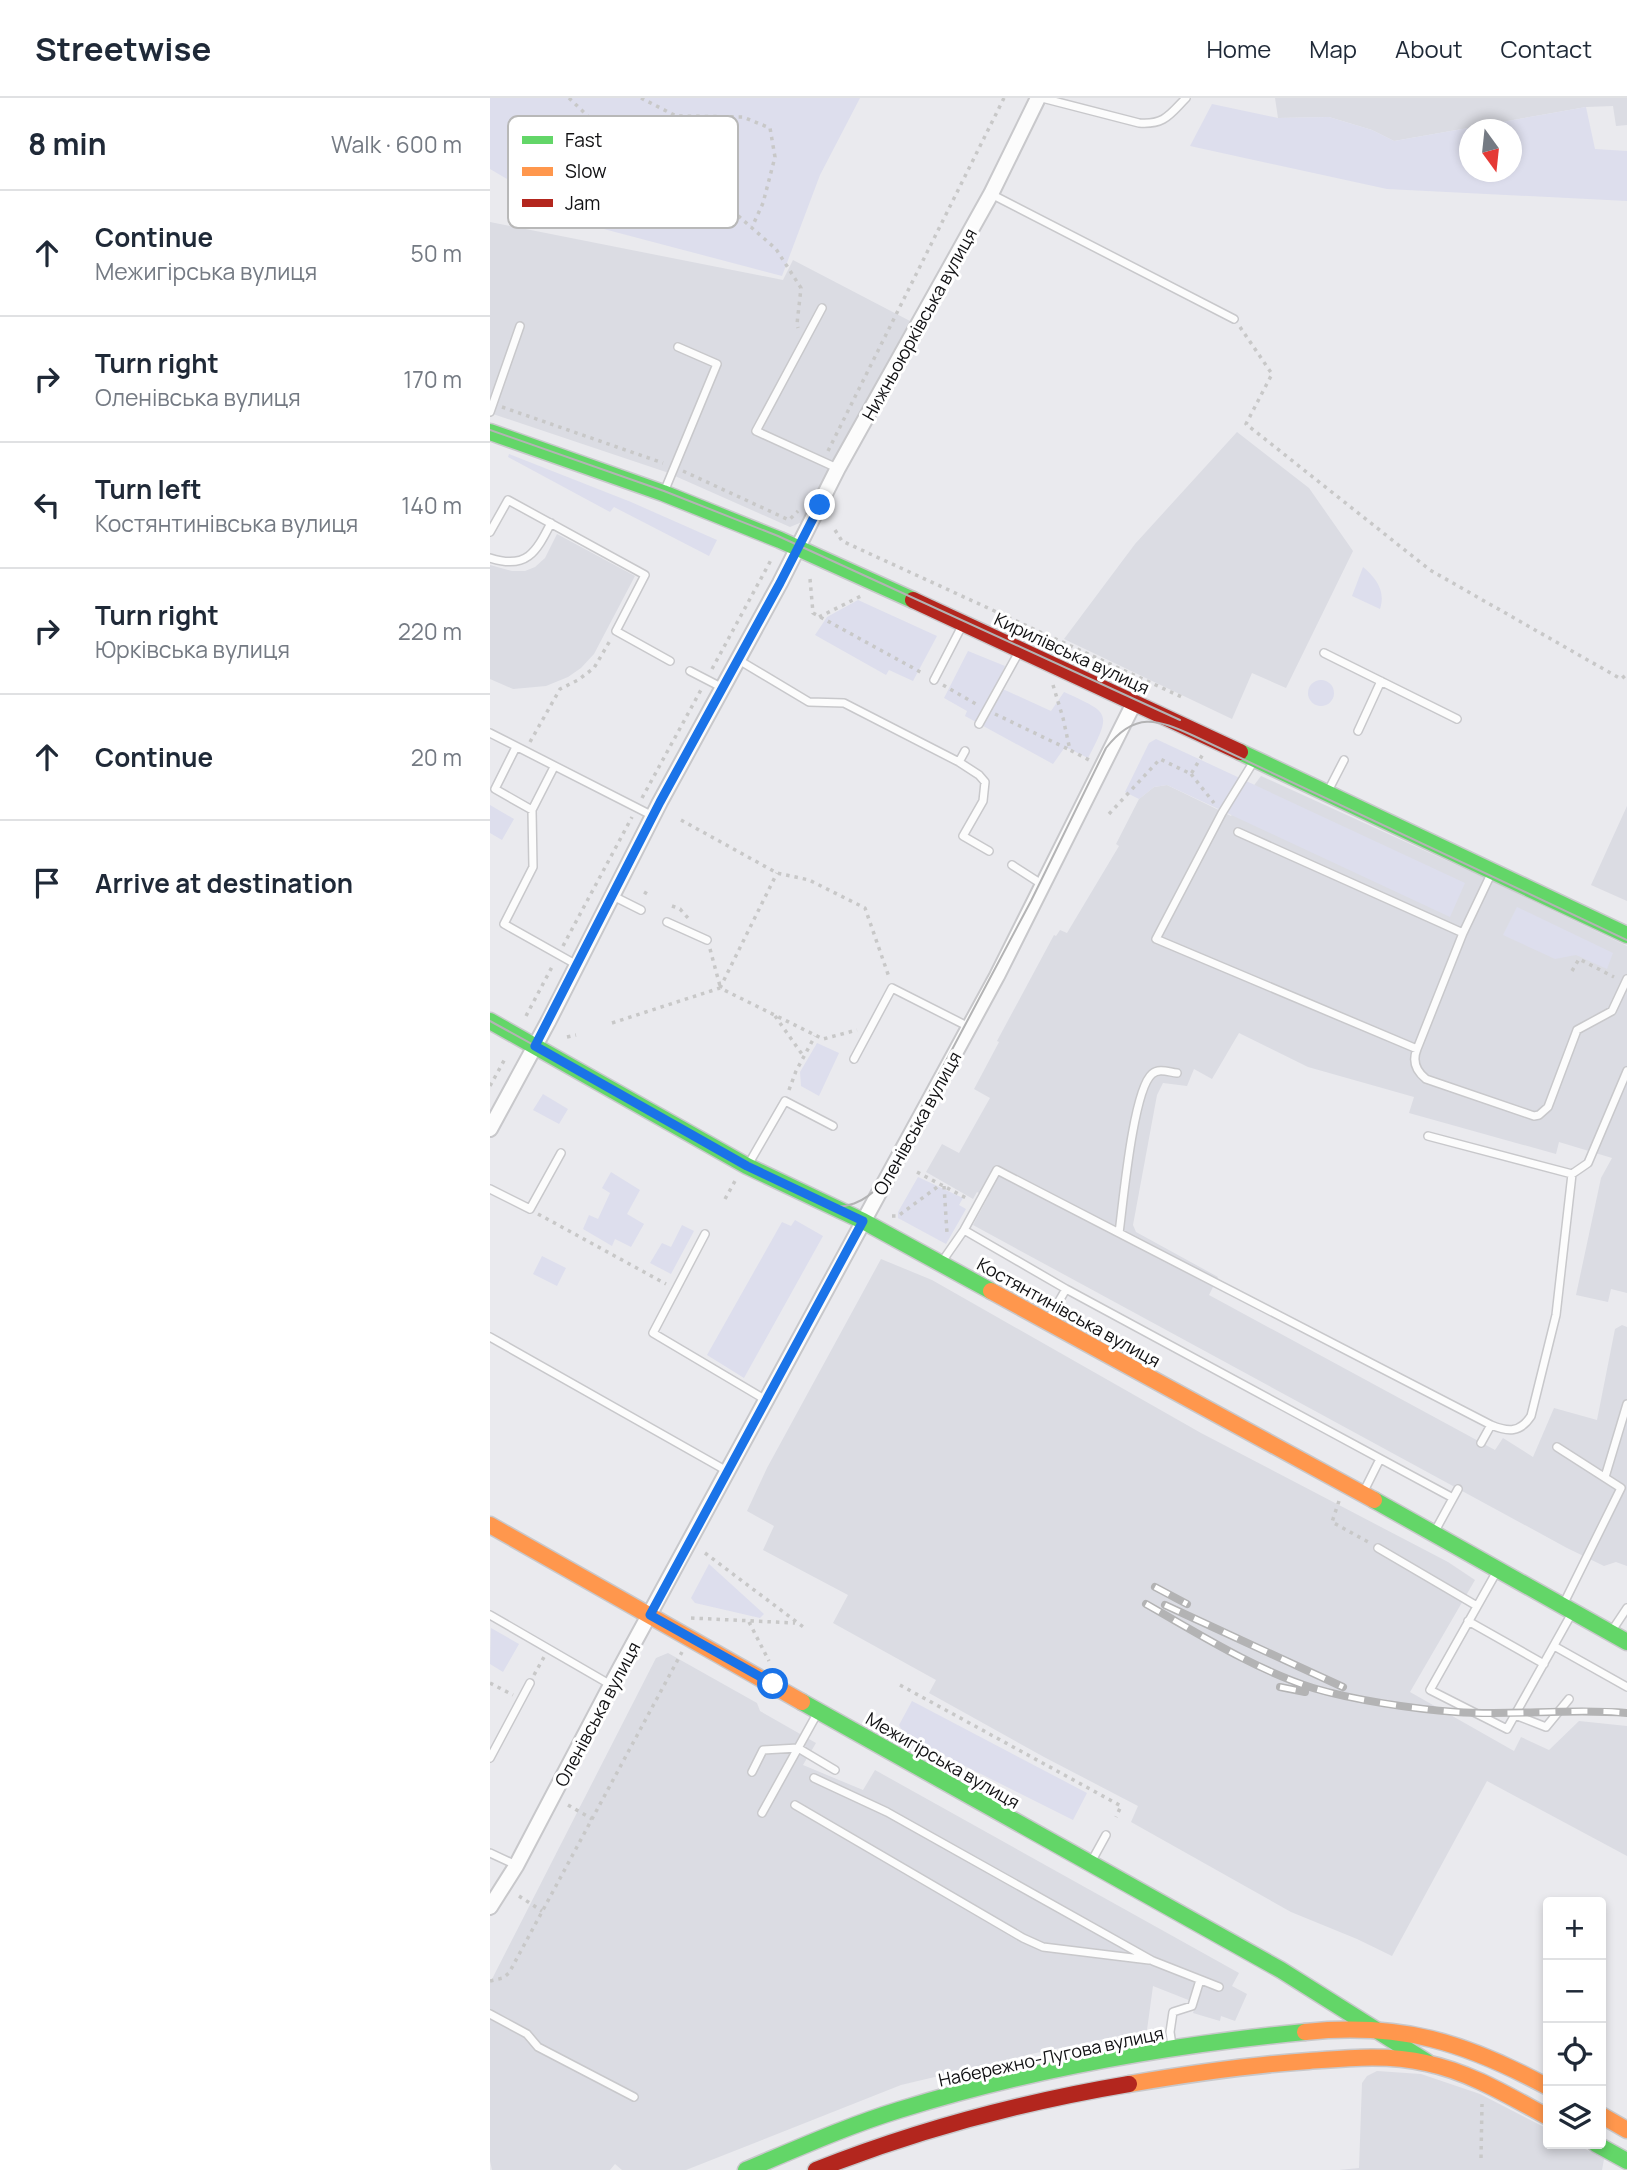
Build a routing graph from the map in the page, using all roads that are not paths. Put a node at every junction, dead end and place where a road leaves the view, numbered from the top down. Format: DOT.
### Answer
graph roads {
  1 [pos="1040,98"];
  2 [pos="1186,98"];
  3 [pos="991,194"];
  4 [pos="822,308"];
  5 [pos="1234,320"];
  6 [pos="520,326"];
  7 [pos="678,347"];
  8 [pos="491,407"];
  9 [pos="490,432"];
  10 [pos="838,468"];
  11 [pos="663,493"];
  12 [pos="551,523"];
  13 [pos="490,532"];
  14 [pos="798,548"];
  15 [pos="490,558"];
  16 [pos="963,623"];
  17 [pos="1021,649"];
  18 [pos="1324,653"];
  19 [pos="737,659"];
  20 [pos="670,660"];
  21 [pos="690,671"];
  22 [pos="934,680"];
  23 [pos="1381,681"];
  24 [pos="721,687"];
  25 [pos="1134,704"];
  26 [pos="1457,719"];
  27 [pos="979,724"];
  28 [pos="1358,731"];
  29 [pos="490,733"];
  30 [pos="516,747"];
  31 [pos="965,751"];
  32 [pos="1255,759"];
  33 [pos="1343,760"];
  34 [pos="959,762"];
  35 [pos="554,767"];
  36 [pos="1327,794"];
  37 [pos="532,810"];
  38 [pos="653,816"];
  39 [pos="1238,832"];
  40 [pos="989,851"];
  41 [pos="1012,865"];
  42 [pos="1492,872"];
  43 [pos="1043,885"];
  44 [pos="613,896"];
  45 [pos="640,910"];
  46 [pos="667,922"];
  47 [pos="1463,933"];
  48 [pos="1627,935"];
  49 [pos="707,940"];
  50 [pos="577,965"];
  51 [pos="1626,981"];
  52 [pos="490,1021"];
  53 [pos="969,1028"];
  54 [pos="535,1046"];
  55 [pos="1417,1049"];
  56 [pos="854,1059"];
  57 [pos="1627,1071"];
  58 [pos="1177,1073"];
  59 [pos="833,1126"];
  60 [pos="490,1129"];
  61 [pos="1428,1136"];
  62 [pos="561,1153"];
  63 [pos="747,1166"];
  64 [pos="1572,1174"];
  65 [pos="490,1189"];
  66 [pos="863,1221"];
  67 [pos="964,1230"];
  68 [pos="1119,1233"];
  69 [pos="705,1234"];
  70 [pos="941,1263"];
  71 [pos="1066,1289"];
  72 [pos="1047,1322"];
  73 [pos="490,1337"];
  74 [pos="766,1400"];
  75 [pos="1627,1404"];
  76 [pos="1490,1425"];
  77 [pos="1481,1443"];
  78 [pos="1557,1447"];
  79 [pos="1380,1459"];
  80 [pos="727,1472"];
  81 [pos="1605,1477"];
  82 [pos="1458,1489"];
  83 [pos="1363,1493"];
  84 [pos="1453,1498"];
  85 [pos="490,1525"];
  86 [pos="1434,1533"];
  87 [pos="1378,1548"];
  88 [pos="1497,1570"];
  89 [pos="1477,1606"];
  90 [pos="1627,1608"];
  91 [pos="1567,1609"];
  92 [pos="490,1615"];
  93 [pos="650,1615"];
  94 [pos="1468,1621"];
  95 [pos="1611,1633"];
  96 [pos="1627,1642"];
  97 [pos="1554,1646"];
  98 [pos="1544,1664"];
  99 [pos="530,1683"];
  100 [pos="611,1685"];
  101 [pos="1627,1687"];
  102 [pos="1569,1699"];
  103 [pos="819,1711"];
  104 [pos="1514,1715"];
  105 [pos="798,1748"];
  106 [pos="490,1758"];
  107 [pos="835,1770"];
  108 [pos="752,1772"];
  109 [pos="814,1778"];
  110 [pos="795,1805"];
  111 [pos="762,1813"];
  112 [pos="1106,1835"];
  113 [pos="490,1853"];
  114 [pos="1090,1865"];
  115 [pos="516,1866"];
  116 [pos="490,1907"];
  117 [pos="1153,1961"];
  118 [pos="1200,1980"];
  119 [pos="1219,1987"];
  120 [pos="490,2014"];
  121 [pos="1375,2029"];
  122 [pos="1172,2049"];
  123 [pos="1428,2063"];
  124 [pos="1546,2086"];
  125 [pos="634,2097"];
  126 [pos="1543,2114"];
  127 [pos="1606,2118"];
  128 [pos="1627,2130"];
  129 [pos="1605,2149"];
  130 [pos="1627,2161"];
  131 [pos="746,2170"];
  132 [pos="816,2170"];
  1 -- 2 [label="lane"];
  1 -- 3 [label="street, Нижньоюрківська вулиця"];
  3 -- 5 [label="lane"];
  3 -- 10 [label="street, Нижньоюрківська вулиця"];
  4 -- 10 [label="lane"];
  6 -- 8 [label="lane"];
  7 -- 11 [label="lane"];
  9 -- 11 [label="main road, Кирилівська вулиця"];
  10 -- 14 [label="street, Нижньоюрківська вулиця"];
  11 -- 14 [label="main road, Кирилівська вулиця"];
  12 -- 13 [label="lane"];
  12 -- 15 [label="lane"];
  12 -- 20 [label="lane"];
  14 -- 16 [label="main road, Кирилівська вулиця"];
  14 -- 19 [label="street, Нижньоюрківська вулиця"];
  16 -- 17 [label="main road, Кирилівська вулиця"];
  16 -- 22 [label="lane"];
  17 -- 25 [label="main road, Кирилівська вулиця"];
  17 -- 27 [label="lane"];
  18 -- 23 [label="lane"];
  19 -- 24 [label="street, Нижньоюрківська вулиця"];
  19 -- 34 [label="lane"];
  21 -- 24 [label="lane"];
  23 -- 26 [label="lane"];
  23 -- 28 [label="lane"];
  24 -- 38 [label="street, Нижньоюрківська вулиця"];
  25 -- 32 [label="main road, Кирилівська вулиця"];
  25 -- 43 [label="street, Оленівська вулиця"];
  29 -- 30 [label="lane"];
  30 -- 35 [label="lane"];
  30 -- 37 [label="lane"];
  31 -- 34 [label="lane"];
  32 -- 36 [label="main road, Кирилівська вулиця"];
  32 -- 55 [label="lane"];
  33 -- 36 [label="lane"];
  34 -- 40 [label="lane"];
  35 -- 37 [label="lane"];
  35 -- 38 [label="lane"];
  36 -- 42 [label="main road, Кирилівська вулиця"];
  37 -- 50 [label="lane"];
  38 -- 44 [label="street, Нижньоюрківська вулиця"];
  39 -- 47 [label="lane"];
  41 -- 43 [label="lane"];
  42 -- 47 [label="lane"];
  42 -- 48 [label="main road, Кирилівська вулиця"];
  43 -- 53 [label="street, Оленівська вулиця"];
  44 -- 45 [label="lane"];
  44 -- 50 [label="street, Нижньоюрківська вулиця"];
  46 -- 49 [label="lane"];
  47 -- 55 [label="lane"];
  50 -- 54 [label="street, Нижньоюрківська вулиця"];
  51 -- 55 [label="lane"];
  52 -- 54 [label="main road, Костянтинівська вулиця"];
  53 -- 56 [label="lane"];
  53 -- 66 [label="street, Оленівська вулиця"];
  54 -- 60 [label="street, Нижньоюрківська вулиця"];
  54 -- 63 [label="main road, Костянтинівська вулиця"];
  57 -- 64 [label="lane"];
  58 -- 68 [label="lane"];
  59 -- 63 [label="lane"];
  61 -- 64 [label="lane"];
  62 -- 65 [label="lane"];
  63 -- 66 [label="main road, Костянтинівська вулиця"];
  64 -- 76 [label="lane"];
  66 -- 70 [label="main road, Костянтинівська вулиця"];
  66 -- 74 [label="street, Оленівська вулиця"];
  67 -- 68 [label="lane"];
  67 -- 70 [label="lane"];
  67 -- 71 [label="lane"];
  68 -- 76 [label="lane"];
  69 -- 74 [label="lane"];
  70 -- 72 [label="main road, Костянтинівська вулиця"];
  71 -- 72 [label="lane"];
  71 -- 79 [label="lane"];
  72 -- 83 [label="main road, Костянтинівська вулиця"];
  73 -- 80 [label="lane"];
  74 -- 80 [label="street, Оленівська вулиця"];
  75 -- 81 [label="lane"];
  76 -- 77 [label="lane"];
  78 -- 81 [label="lane"];
  79 -- 83 [label="lane"];
  79 -- 84 [label="lane"];
  80 -- 93 [label="street, Оленівська вулиця"];
  81 -- 91 [label="lane"];
  82 -- 84 [label="lane"];
  83 -- 86 [label="main road, Костянтинівська вулиця"];
  84 -- 86 [label="lane"];
  85 -- 93 [label="main road, Межигірська вулиця"];
  86 -- 88 [label="main road, Костянтинівська вулиця"];
  87 -- 89 [label="lane"];
  88 -- 89 [label="lane"];
  88 -- 91 [label="main road, Костянтинівська вулиця"];
  89 -- 94 [label="lane"];
  90 -- 95 [label="lane"];
  91 -- 95 [label="main road, Костянтинівська вулиця"];
  91 -- 97 [label="lane"];
  92 -- 100 [label="lane"];
  93 -- 100 [label="street, Оленівська вулиця"];
  93 -- 103 [label="main road, Межигірська вулиця"];
  94 -- 98 [label="lane"];
  94 -- 104 [label="lane"];
  95 -- 96 [label="main road, Костянтинівська вулиця"];
  97 -- 98 [label="lane"];
  97 -- 101 [label="lane"];
  98 -- 104 [label="lane"];
  99 -- 106 [label="lane"];
  100 -- 115 [label="street, Оленівська вулиця"];
  102 -- 104 [label="lane"];
  103 -- 105 [label="lane"];
  103 -- 114 [label="main road, Межигірська вулиця"];
  105 -- 107 [label="lane"];
  105 -- 108 [label="lane"];
  105 -- 111 [label="lane"];
  109 -- 117 [label="lane"];
  110 -- 117 [label="lane"];
  112 -- 114 [label="lane"];
  113 -- 115 [label="lane"];
  114 -- 121 [label="main road, Межигірська вулиця"];
  115 -- 116 [label="street, Оленівська вулиця"];
  117 -- 118 [label="lane"];
  118 -- 119 [label="lane"];
  118 -- 122 [label="lane"];
  120 -- 125 [label="lane"];
  121 -- 122 [label="main road, Набережно-Лугова вулиця"];
  121 -- 123 [label="main road, Межигірська вулиця"];
  121 -- 124 [label="main road, Межигірська вулиця"];
  122 -- 131 [label="main road, Набережно-Лугова вулиця"];
  123 -- 126 [label="main road, Межигірська вулиця"];
  123 -- 132 [label="main road"];
  127 -- 128 [label="main road"];
  129 -- 130 [label="main road"];
}
